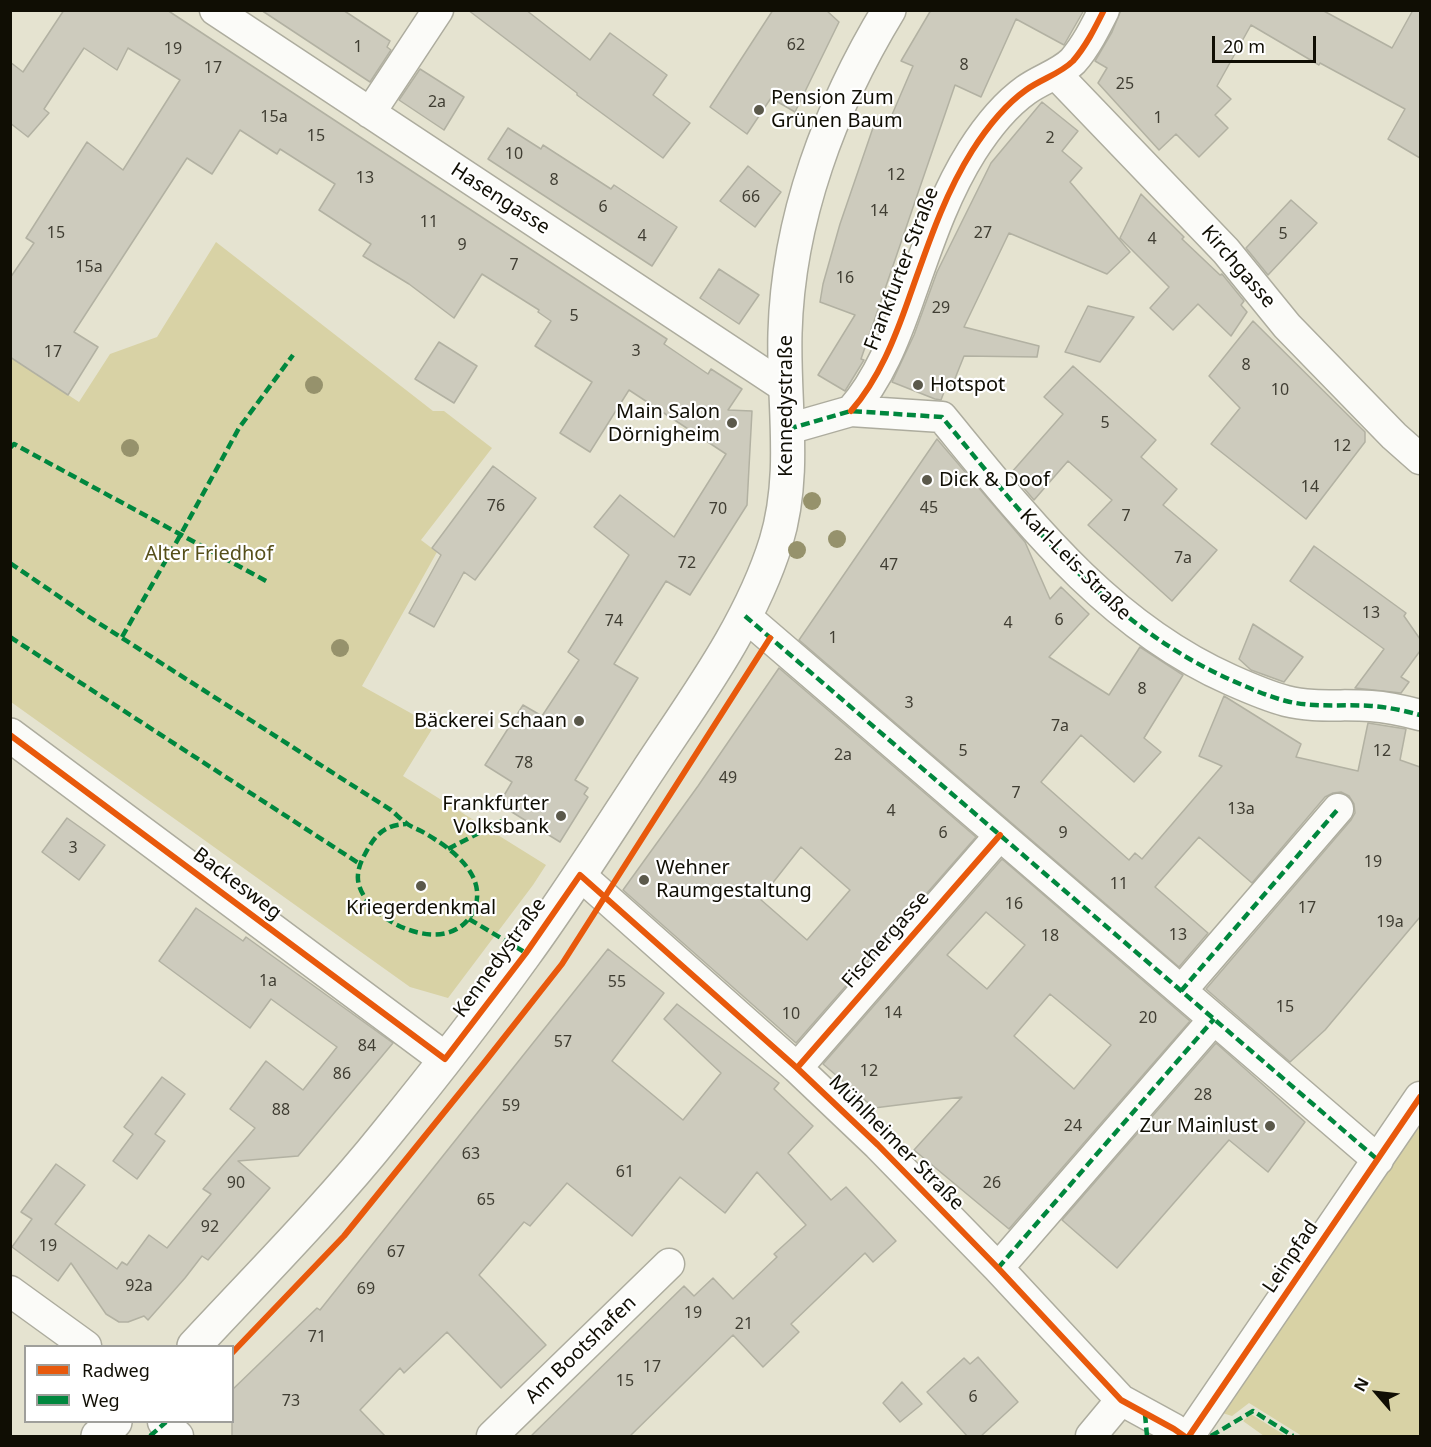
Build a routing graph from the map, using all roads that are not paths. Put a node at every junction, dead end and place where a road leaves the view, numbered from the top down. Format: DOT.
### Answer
graph roads {
  1 [pos="215,10"];
  2 [pos="438,10"];
  3 [pos="889,10"];
  4 [pos="1104,10"];
  5 [pos="1056,74"];
  6 [pos="370,114"];
  7 [pos="786,388"];
  8 [pos="851,411"];
  9 [pos="788,429"];
  10 [pos="1420,459"];
  11 [pos="745,616"];
  12 [pos="1420,715"];
  13 [pos="10,735"];
  14 [pos="1338,809"];
  15 [pos="1000,835"];
  16 [pos="580,875"];
  17 [pos="1181,991"];
  18 [pos="1215,1019"];
  19 [pos="445,1059"];
  20 [pos="796,1068"];
  21 [pos="1420,1097"];
  22 [pos="1378,1160"];
  23 [pos="669,1264"];
  24 [pos="998,1268"];
  25 [pos="10,1291"];
  26 [pos="83,1345"];
  27 [pos="196,1345"];
  28 [pos="1121,1400"];
  29 [pos="114,1423"];
  30 [pos="164,1423"];
  31 [pos="98,1437"];
  32 [pos="178,1437"];
  33 [pos="492,1437"];
  34 [pos="1091,1437"];
  35 [pos="1184,1437"];
  36 [pos="1189,1437"];
  1 -- 6 [label="street, Hasengasse"];
  2 -- 6 [label="street"];
  3 -- 7 [label="main road, Kennedystraße"];
  4 -- 5 [label="street, Frankfurter Straße"];
  5 -- 8 [label="street, Frankfurter Straße"];
  5 -- 10 [label="street, Kirchgasse"];
  6 -- 7 [label="street, Hasengasse"];
  7 -- 9 [label="main road, Kennedystraße"];
  8 -- 9 [label="street, Karl-Leis-Straße"];
  8 -- 12 [label="street, Karl-Leis-Straße"];
  9 -- 11 [label="main road, Kennedystraße"];
  11 -- 15 [label="street"];
  11 -- 16 [label="main road, Kennedystraße"];
  13 -- 19 [label="main road, Backesweg"];
  14 -- 17 [label="street"];
  15 -- 17 [label="street"];
  15 -- 20 [label="street, Fischergasse"];
  16 -- 19 [label="main road, Kennedystraße"];
  16 -- 20 [label="street, Mühlheimer Straße"];
  17 -- 18 [label="street"];
  18 -- 22 [label="street"];
  18 -- 24 [label="street"];
  19 -- 27 [label="main road, Kennedystraße"];
  20 -- 24 [label="street, Mühlheimer Straße"];
  21 -- 22 [label="street, Leinpfad"];
  22 -- 36 [label="street, Leinpfad"];
  23 -- 33 [label="street, Am Bootshafen"];
  24 -- 28 [label="street, Mühlheimer Straße"];
  25 -- 26 [label="street"];
  28 -- 34 [label="street"];
  28 -- 35 [label="street, Mühlheimer Straße"];
  29 -- 31 [label="main road"];
  30 -- 32 [label="street"];
}
